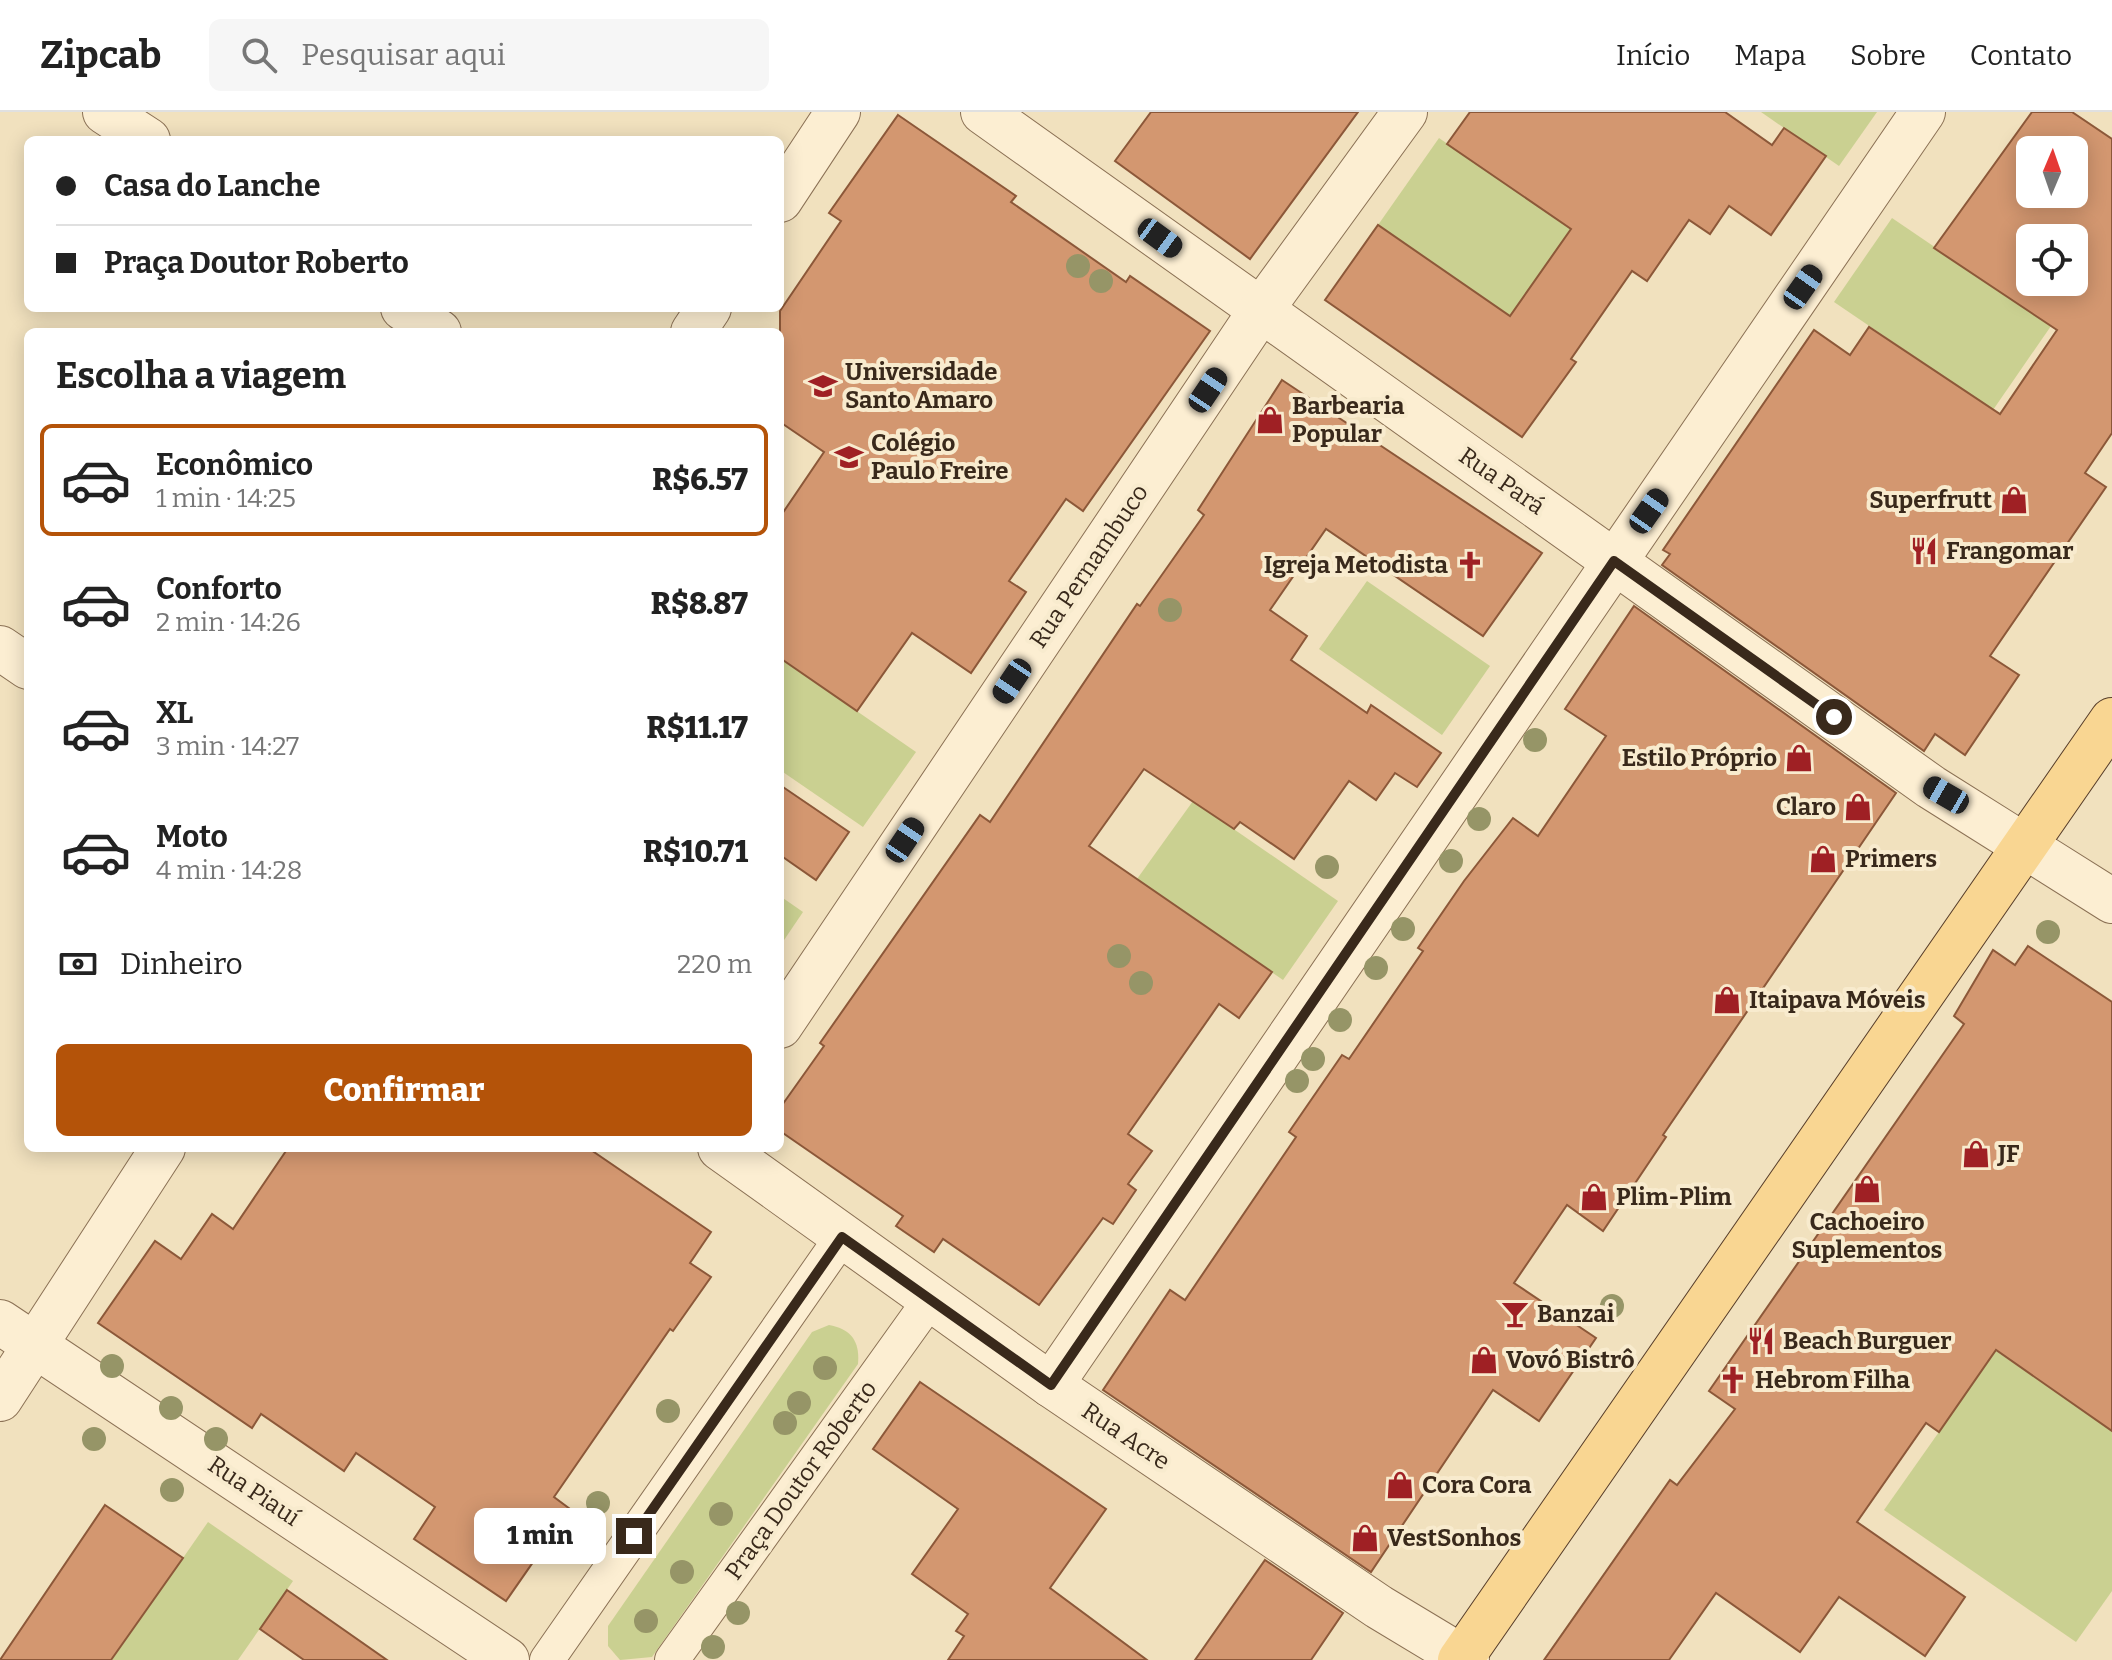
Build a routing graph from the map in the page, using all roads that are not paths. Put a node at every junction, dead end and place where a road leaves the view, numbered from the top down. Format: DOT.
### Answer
graph roads {
  1 [pos="105,112"];
  2 [pos="838,112"];
  3 [pos="983,112"];
  4 [pos="1405,112"];
  5 [pos="1923,112"];
  6 [pos="142,136"];
  7 [pos="784,194"];
  8 [pos="1261,310"];
  9 [pos="409,312"];
  10 [pos="433,328"];
  11 [pos="1614,561"];
  12 [pos="0,648"];
  13 [pos="24,664"];
  14 [pos="2112,720"];
  15 [pos="2026,845"];
  16 [pos="2112,901"];
  17 [pos="784,1020"];
  18 [pos="160,1152"];
  19 [pos="725,1152"];
  20 [pos="842,1237"];
  21 [pos="930,1300"];
  22 [pos="18,1333"];
  23 [pos="1051,1385"];
  24 [pos="0,1399"];
  25 [pos="1463,1659"];
  26 [pos="507,1660"];
  27 [pos="547,1660"];
  28 [pos="672,1660"];
  1 -- 6 [label="street"];
  2 -- 7 [label="street"];
  3 -- 8 [label="street, Rua Pará"];
  4 -- 8 [label="street, Rua Pernambuco"];
  5 -- 11 [label="street"];
  8 -- 11 [label="street, Rua Pará"];
  8 -- 17 [label="street, Rua Pernambuco"];
  9 -- 10 [label="street"];
  11 -- 15 [label="street, Rua Pará"];
  11 -- 23 [label="street"];
  12 -- 13 [label="street"];
  14 -- 15 [label="main road"];
  15 -- 16 [label="street, Rua Pará"];
  15 -- 25 [label="main road"];
  18 -- 22 [label="street"];
  19 -- 20 [label="street, Rua Acre"];
  20 -- 21 [label="street, Rua Acre"];
  20 -- 27 [label="lane"];
  21 -- 23 [label="street, Rua Acre"];
  21 -- 28 [label="lane, Praça Doutor Roberto"];
  22 -- 24 [label="street"];
  22 -- 26 [label="street, Rua Piauí"];
  23 -- 25 [label="street, Rua Acre"];
}
